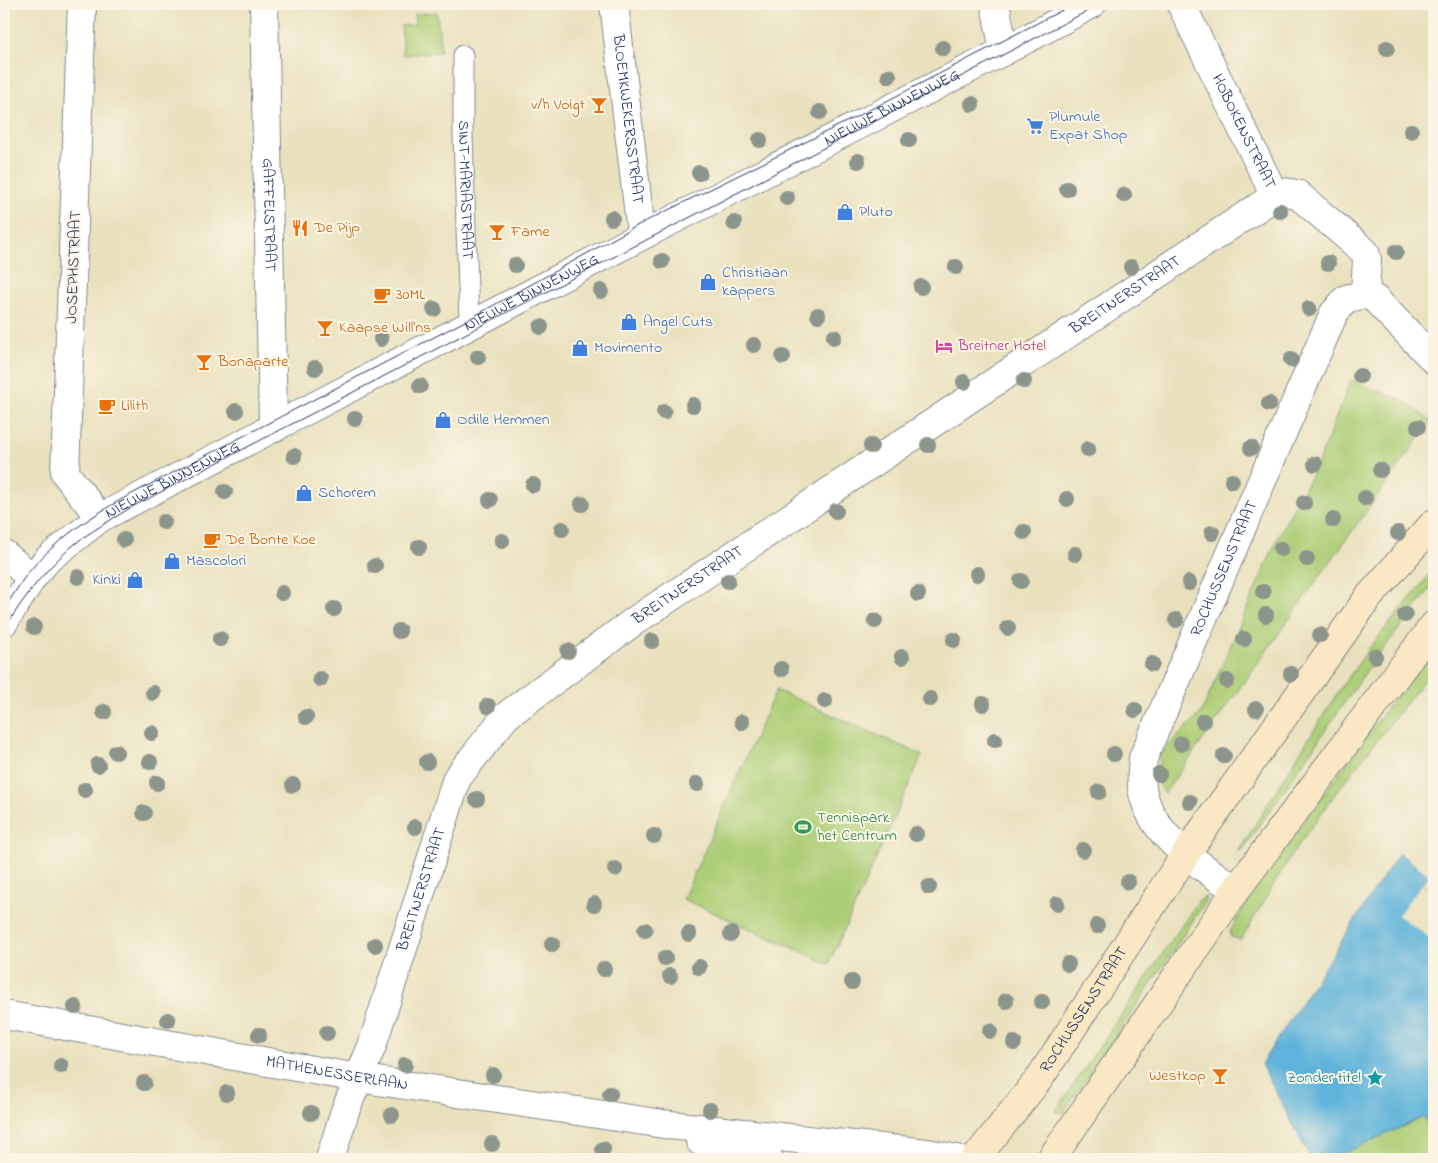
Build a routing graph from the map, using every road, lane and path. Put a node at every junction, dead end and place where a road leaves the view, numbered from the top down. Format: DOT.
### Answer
graph roads {
  1 [pos="82,4"];
  2 [pos="264,4"];
  3 [pos="614,4"];
  4 [pos="995,4"];
  5 [pos="1092,4"];
  6 [pos="1181,4"];
  7 [pos="1004,51"];
  8 [pos="463,55"];
  9 [pos="1275,196"];
  10 [pos="644,234"];
  11 [pos="1365,294"];
  12 [pos="471,325"];
  13 [pos="1434,360"];
  14 [pos="276,427"];
  15 [pos="100,518"];
  16 [pos="1434,523"];
  17 [pos="4,554"];
  18 [pos="32,578"];
  19 [pos="4,622"];
  20 [pos="1434,625"];
  21 [pos="1185,855"];
  22 [pos="1236,890"];
  23 [pos="4,1015"];
  24 [pos="358,1078"];
  25 [pos="670,1125"];
  26 [pos="330,1159"];
  27 [pos="769,1159"];
  28 [pos="956,1159"];
  29 [pos="975,1159"];
  30 [pos="1051,1159"];
  1 -- 15 [label="street, JOSEPHSTRAAT"];
  2 -- 14 [label="street, GAFFELSTRAAT"];
  3 -- 10 [label="street, BLOEMKWEKERSSTRAAT"];
  4 -- 7 [label="street"];
  5 -- 7 [label="street, NIEUWE BINNENWEG"];
  6 -- 9 [label="street, HOBOKENSTRAAT"];
  7 -- 10 [label="street, NIEUWE BINNENWEG"];
  8 -- 12 [label="lane, SINT-MARIASTRAAT"];
  9 -- 11 [label="street, HOBOKENSTRAAT"];
  9 -- 24 [label="street, BREITNERSTRAAT"];
  10 -- 12 [label="street, NIEUWE BINNENWEG"];
  11 -- 13 [label="street"];
  11 -- 21 [label="street, ROCHUSSENSTRAAT"];
  12 -- 14 [label="street, NIEUWE BINNENWEG"];
  14 -- 15 [label="street, NIEUWE BINNENWEG"];
  15 -- 18 [label="street, NIEUWE BINNENWEG"];
  16 -- 21 [label="main road, ROCHUSSENSTRAAT"];
  17 -- 18 [label="street"];
  18 -- 19 [label="street, NIEUWE BINNENWEG"];
  20 -- 22 [label="main road"];
  21 -- 22 [label="street, ROCHUSSENSTRAAT"];
  21 -- 29 [label="main road, ROCHUSSENSTRAAT"];
  22 -- 30 [label="main road"];
  23 -- 24 [label="street, MATHENESSERLAAN"];
  24 -- 25 [label="street, MATHENESSERLAAN"];
  24 -- 26 [label="street, BREITNERSTRAAT"];
  25 -- 27 [label="street, MATHENESSERLAAN"];
  25 -- 28 [label="street, MATHENESSERLAAN"];
}
